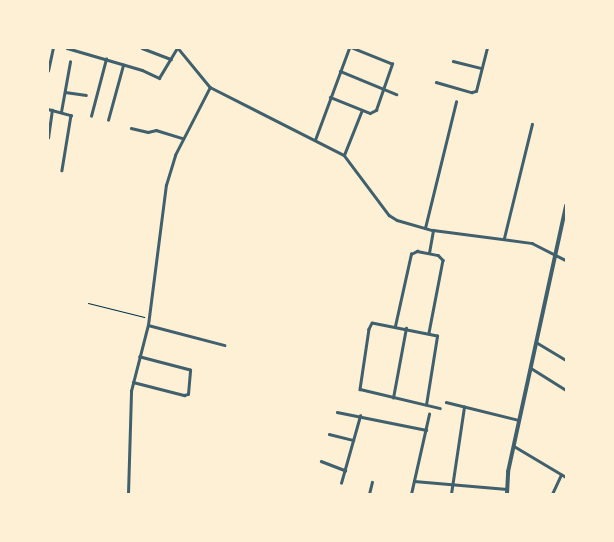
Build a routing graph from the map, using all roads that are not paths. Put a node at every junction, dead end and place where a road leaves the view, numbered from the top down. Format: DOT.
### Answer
graph roads {
  1 [pos="53,48"];
  2 [pos="67,48"];
  3 [pos="142,48"];
  4 [pos="178,48"];
  5 [pos="350,48"];
  6 [pos="487,48"];
  7 [pos="106,59"];
  8 [pos="171,59"];
  9 [pos="452,61"];
  10 [pos="70,62"];
  11 [pos="123,65"];
  12 [pos="481,68"];
  13 [pos="48,71"];
  14 [pos="340,71"];
  15 [pos="436,82"];
  16 [pos="210,87"];
  17 [pos="384,89"];
  18 [pos="65,92"];
  19 [pos="396,94"];
  20 [pos="86,95"];
  21 [pos="330,97"];
  22 [pos="456,102"];
  23 [pos="50,110"];
  24 [pos="362,110"];
  25 [pos="61,112"];
  26 [pos="91,116"];
  27 [pos="108,120"];
  28 [pos="532,124"];
  29 [pos="131,128"];
  30 [pos="48,138"];
  31 [pos="183,138"];
  32 [pos="315,140"];
  33 [pos="344,155"];
  34 [pos="62,170"];
  35 [pos="566,206"];
  36 [pos="425,228"];
  37 [pos="433,230"];
  38 [pos="504,238"];
  39 [pos="429,253"];
  40 [pos="555,255"];
  41 [pos="566,260"];
  42 [pos="148,325"];
  43 [pos="395,326"];
  44 [pos="406,328"];
  45 [pos="429,333"];
  46 [pos="536,342"];
  47 [pos="224,345"];
  48 [pos="140,357"];
  49 [pos="566,360"];
  50 [pos="531,368"];
  51 [pos="133,382"];
  52 [pos="566,390"];
  53 [pos="393,398"];
  54 [pos="446,402"];
  55 [pos="426,405"];
  56 [pos="464,407"];
  57 [pos="440,408"];
  58 [pos="337,412"];
  59 [pos="429,414"];
  60 [pos="360,416"];
  61 [pos="519,420"];
  62 [pos="426,430"];
  63 [pos="329,434"];
  64 [pos="353,440"];
  65 [pos="514,446"];
  66 [pos="321,461"];
  67 [pos="345,470"];
  68 [pos="561,475"];
  69 [pos="566,477"];
  70 [pos="414,481"];
  71 [pos="372,482"];
  72 [pos="341,483"];
  73 [pos="451,484"];
  74 [pos="507,489"];
  75 [pos="128,494"];
  76 [pos="369,494"];
  77 [pos="411,494"];
  78 [pos="451,494"];
  79 [pos="507,494"];
  80 [pos="552,494"];
  1 -- 13 [label="street"];
  2 -- 7 [label="street"];
  3 -- 8 [label="street"];
  4 -- 8 [label="street"];
  4 -- 16 [label="street"];
  5 -- 14 [label="street"];
  5 -- 17 [label="street"];
  6 -- 12 [label="street"];
  7 -- 11 [label="street"];
  7 -- 26 [label="street"];
  8 -- 11 [label="street"];
  9 -- 12 [label="street"];
  10 -- 18 [label="street"];
  11 -- 27 [label="street"];
  12 -- 15 [label="street"];
  14 -- 17 [label="street"];
  14 -- 21 [label="street"];
  16 -- 31 [label="street"];
  16 -- 32 [label="street"];
  17 -- 19 [label="street"];
  17 -- 24 [label="street"];
  18 -- 20 [label="street"];
  18 -- 25 [label="street"];
  21 -- 24 [label="street"];
  21 -- 32 [label="street"];
  22 -- 36 [label="street"];
  23 -- 25 [label="street"];
  23 -- 30 [label="street"];
  24 -- 33 [label="street"];
  25 -- 34 [label="street"];
  28 -- 38 [label="street"];
  29 -- 31 [label="street"];
  31 -- 42 [label="street"];
  32 -- 33 [label="street"];
  33 -- 36 [label="street"];
  35 -- 40 [label="street"];
  36 -- 37 [label="street"];
  37 -- 38 [label="street"];
  37 -- 39 [label="street"];
  38 -- 40 [label="street"];
  39 -- 43 [label="street"];
  39 -- 45 [label="street"];
  40 -- 41 [label="street"];
  40 -- 46 [label="street"];
  42 -- 47 [label="street"];
  42 -- 48 [label="street"];
  43 -- 44 [label="street"];
  43 -- 53 [label="street"];
  44 -- 45 [label="street"];
  44 -- 53 [label="street"];
  45 -- 55 [label="street"];
  46 -- 49 [label="street"];
  46 -- 50 [label="street"];
  48 -- 51 [label="street"];
  48 -- 51 [label="street"];
  50 -- 52 [label="street"];
  50 -- 61 [label="street"];
  51 -- 75 [label="street"];
  53 -- 55 [label="street"];
  54 -- 56 [label="street"];
  55 -- 57 [label="street"];
  56 -- 61 [label="street"];
  56 -- 73 [label="street"];
  58 -- 60 [label="street"];
  59 -- 62 [label="street"];
  60 -- 62 [label="street"];
  60 -- 64 [label="street"];
  61 -- 65 [label="street"];
  62 -- 70 [label="street"];
  63 -- 64 [label="street"];
  64 -- 67 [label="street"];
  65 -- 68 [label="street"];
  65 -- 74 [label="street"];
  66 -- 67 [label="street"];
  67 -- 72 [label="street"];
  68 -- 69 [label="street"];
  68 -- 80 [label="street"];
  70 -- 73 [label="street"];
  70 -- 77 [label="street"];
  71 -- 76 [label="street"];
  73 -- 74 [label="street"];
  73 -- 78 [label="street"];
  74 -- 79 [label="street"];
}
